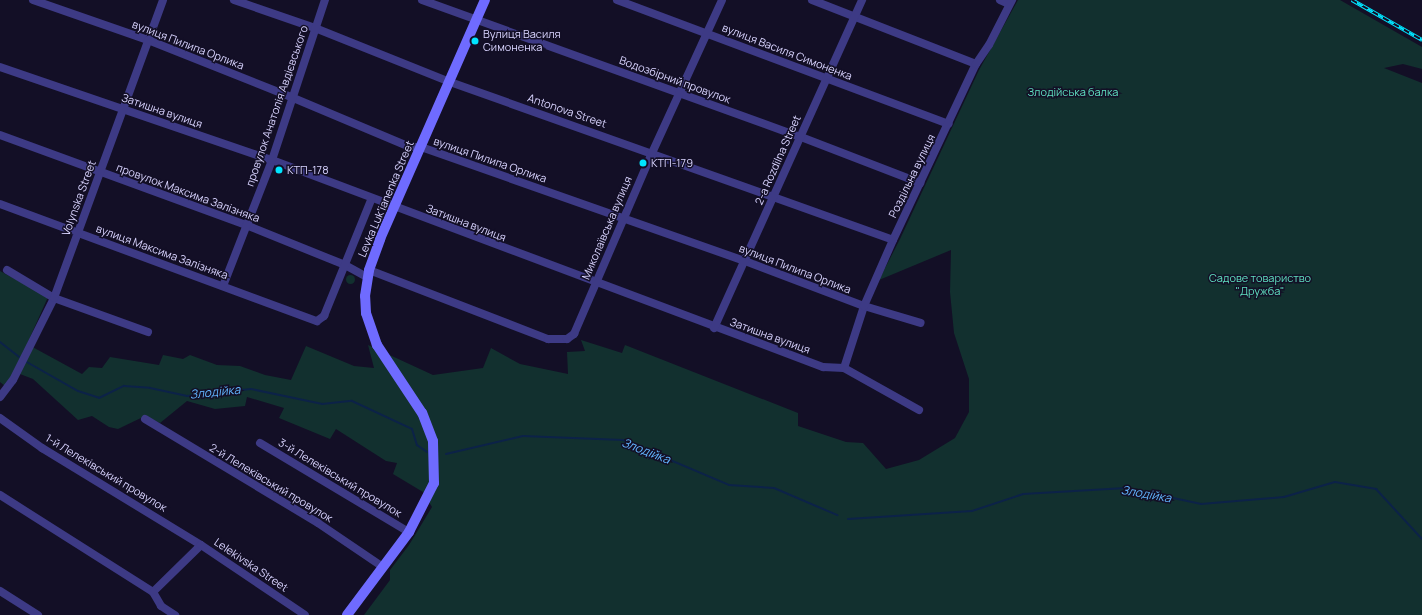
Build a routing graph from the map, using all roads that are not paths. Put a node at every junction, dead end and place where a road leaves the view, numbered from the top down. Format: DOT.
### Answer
graph roads {
  1 [pos="33,0"];
  2 [pos="163,0"];
  3 [pos="234,0"];
  4 [pos="325,0"];
  5 [pos="422,0"];
  6 [pos="484,0"];
  7 [pos="617,0"];
  8 [pos="722,0"];
  9 [pos="812,0"];
  10 [pos="862,0"];
  11 [pos="1000,0"];
  12 [pos="1010,2"];
  13 [pos="854,15"];
  14 [pos="476,20"];
  15 [pos="315,28"];
  16 [pos="708,33"];
  17 [pos="148,40"];
  18 [pos="976,64"];
  19 [pos="0,67"];
  20 [pos="826,80"];
  21 [pos="450,82"];
  22 [pos="679,94"];
  23 [pos="292,96"];
  24 [pos="122,110"];
  25 [pos="949,124"];
  26 [pos="0,135"];
  27 [pos="801,137"];
  28 [pos="421,147"];
  29 [pos="652,153"];
  30 [pos="272,160"];
  31 [pos="100,173"];
  32 [pos="920,183"];
  33 [pos="372,198"];
  34 [pos="773,198"];
  35 [pos="0,204"];
  36 [pos="394,207"];
  37 [pos="623,218"];
  38 [pos="246,225"];
  39 [pos="78,233"];
  40 [pos="893,240"];
  41 [pos="745,261"];
  42 [pos="345,265"];
  43 [pos="7,270"];
  44 [pos="368,274"];
  45 [pos="595,283"];
  46 [pos="223,286"];
  47 [pos="54,298"];
  48 [pos="864,306"];
  49 [pos="921,323"];
  50 [pos="714,328"];
  51 [pos="148,332"];
  52 [pos="574,334"];
  53 [pos="844,368"];
  54 [pos="0,396"];
  55 [pos="919,410"];
  56 [pos="0,418"];
  57 [pos="145,419"];
  58 [pos="260,443"];
  59 [pos="0,495"];
  60 [pos="409,532"];
  61 [pos="201,545"];
  62 [pos="384,567"];
  63 [pos="0,591"];
  64 [pos="153,592"];
  65 [pos="38,615"];
  66 [pos="175,615"];
  67 [pos="305,615"];
  68 [pos="347,615"];
  1 -- 17 [label="street, вулиця Пилипа Орлика"];
  2 -- 17 [label="street, Volynska Street"];
  3 -- 15 [label="street, Antonova Street"];
  4 -- 15 [label="street, провулок Анатолія Авдієвського"];
  5 -- 14 [label="street, Водозбірний провулок"];
  6 -- 14 [label="street, Levka Lukʼianenka Street"];
  7 -- 16 [label="street, вулиця Василя Симоненка"];
  8 -- 16 [label="street, Миколаївська вулиця"];
  9 -- 13 [label="street"];
  10 -- 13 [label="street, 2-a Rozdilna Street"];
  11 -- 12 [label="street"];
  12 -- 18 [label="street, Роздільна вулиця"];
  13 -- 18 [label="street"];
  13 -- 20 [label="street, 2-a Rozdilna Street"];
  14 -- 21 [label="street, Levka Lukʼianenka Street"];
  14 -- 22 [label="street, Водозбірний провулок"];
  15 -- 21 [label="street, Antonova Street"];
  15 -- 23 [label="street, провулок Анатолія Авдієвського"];
  16 -- 20 [label="street, вулиця Василя Симоненка"];
  16 -- 22 [label="street, Миколаївська вулиця"];
  17 -- 23 [label="street, вулиця Пилипа Орлика"];
  17 -- 24 [label="street, Volynska Street"];
  18 -- 25 [label="street, Роздільна вулиця"];
  19 -- 24 [label="street, Затишна вулиця"];
  20 -- 25 [label="street, вулиця Василя Симоненка"];
  20 -- 27 [label="street, 2-a Rozdilna Street"];
  21 -- 28 [label="street, Levka Lukʼianenka Street"];
  21 -- 29 [label="street, Antonova Street"];
  22 -- 27 [label="street, Водозбірний провулок"];
  22 -- 29 [label="street, Миколаївська вулиця"];
  23 -- 28 [label="street, вулиця Пилипа Орлика"];
  23 -- 30 [label="street, провулок Анатолія Авдієвського"];
  24 -- 30 [label="street, Затишна вулиця"];
  24 -- 31 [label="street, Volynska Street"];
  25 -- 32 [label="street, Роздільна вулиця"];
  26 -- 31 [label="street, провулок Максима Залізняка"];
  27 -- 32 [label="street, Водозбірний провулок"];
  27 -- 34 [label="street, 2-a Rozdilna Street"];
  28 -- 36 [label="street, Levka Lukʼianenka Street"];
  28 -- 37 [label="street, вулиця Пилипа Орлика"];
  29 -- 34 [label="street, Antonova Street"];
  29 -- 37 [label="street, Миколаївська вулиця"];
  30 -- 33 [label="street, Затишна вулиця"];
  30 -- 38 [label="street, провулок Анатолія Авдієвського"];
  31 -- 38 [label="street, провулок Максима Залізняка"];
  31 -- 39 [label="street, Volynska Street"];
  32 -- 40 [label="street, Роздільна вулиця"];
  33 -- 36 [label="street, Затишна вулиця"];
  33 -- 42 [label="street"];
  34 -- 40 [label="street, Antonova Street"];
  34 -- 41 [label="street, 2-a Rozdilna Street"];
  35 -- 39 [label="street, вулиця Максима Залізняка"];
  36 -- 44 [label="street, Levka Lukʼianenka Street"];
  36 -- 45 [label="street, Затишна вулиця"];
  37 -- 41 [label="street, вулиця Пилипа Орлика"];
  37 -- 45 [label="street, Миколаївська вулиця"];
  38 -- 42 [label="street, провулок Максима Залізняка"];
  38 -- 46 [label="street, провулок Анатолія Авдієвського"];
  39 -- 46 [label="street, вулиця Максима Залізняка"];
  39 -- 47 [label="street, Volynska Street"];
  40 -- 48 [label="street, Роздільна вулиця"];
  41 -- 48 [label="street, вулиця Пилипа Орлика"];
  41 -- 50 [label="street, 2-a Rozdilna Street"];
  42 -- 44 [label="street, провулок Максима Залізняка"];
  42 -- 46 [label="street, вулиця Максима Залізняка"];
  43 -- 47 [label="street"];
  44 -- 52 [label="street, провулок Максима Залізняка"];
  44 -- 60 [label="street, Levka Lukʼianenka Street"];
  45 -- 50 [label="street, Затишна вулиця"];
  45 -- 52 [label="street, Миколаївська вулиця"];
  47 -- 51 [label="street"];
  47 -- 54 [label="street, Volynska Street"];
  48 -- 49 [label="street, вулиця Пилипа Орлика"];
  48 -- 53 [label="street, Роздільна вулиця"];
  50 -- 53 [label="street, Затишна вулиця"];
  53 -- 55 [label="street, Затишна вулиця"];
  56 -- 61 [label="street, 1-й Лелеківський провулок"];
  57 -- 62 [label="street, 2-й Лелеківський провулок"];
  58 -- 60 [label="street, 3-й Лелеківський провулок"];
  59 -- 64 [label="street"];
  60 -- 62 [label="street, Levka Lukʼianenka Street"];
  61 -- 64 [label="street, Lelekivska Street"];
  61 -- 67 [label="street, Lelekivska Street"];
  62 -- 68 [label="street, Levka Lukʼianenka Street"];
  63 -- 65 [label="street"];
  64 -- 66 [label="street"];
}
